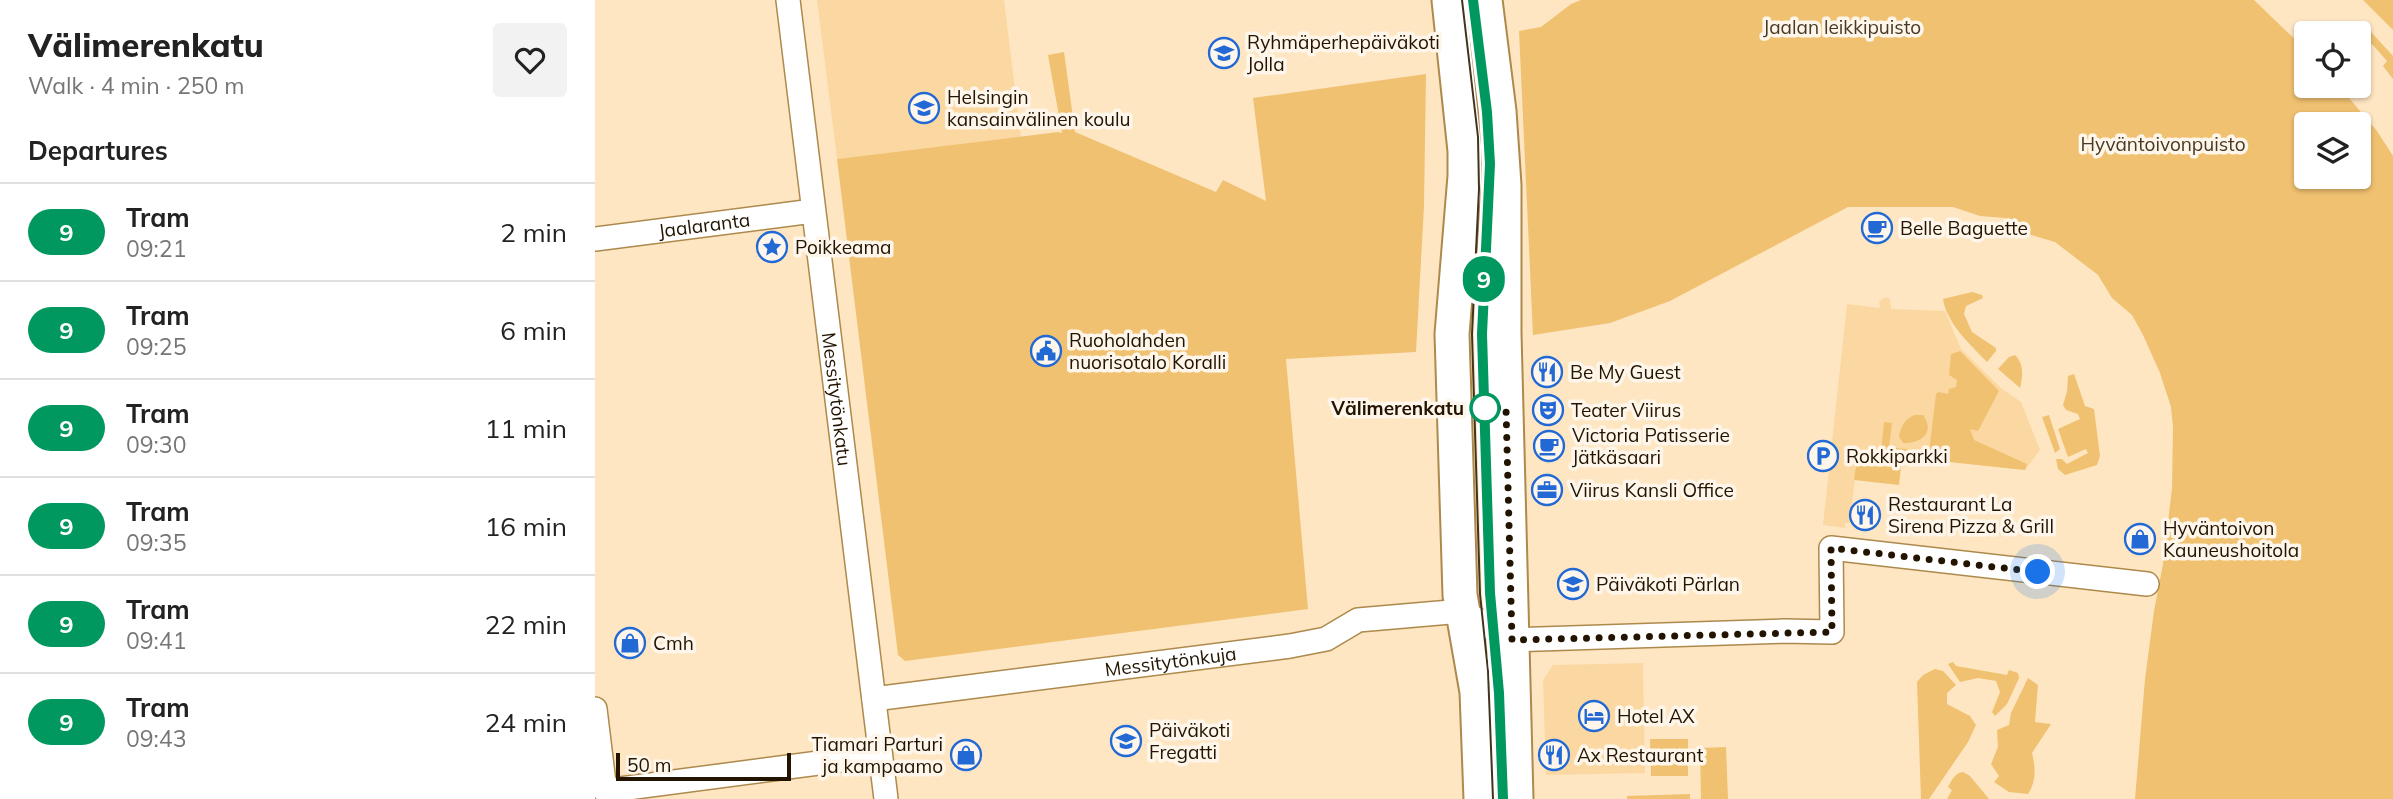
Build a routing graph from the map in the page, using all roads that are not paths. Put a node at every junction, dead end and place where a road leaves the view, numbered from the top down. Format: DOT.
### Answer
graph roads {
  1 [pos="788,0"];
  2 [pos="1449,0"];
  3 [pos="1485,0"];
  4 [pos="813,211"];
  5 [pos="595,239"];
  6 [pos="2147,584"];
  7 [pos="1462,611"];
  8 [pos="1512,640"];
  9 [pos="874,699"];
  10 [pos="595,709"];
  11 [pos="880,755"];
  12 [pos="886,799"];
  13 [pos="1481,799"];
  14 [pos="1517,799"];
  1 -- 4 [label="street, Messitytönkatu"];
  2 -- 7 [label="street"];
  3 -- 8 [label="street"];
  4 -- 5 [label="street, Jaalaranta"];
  4 -- 9 [label="street, Messitytönkatu"];
  6 -- 8 [label="street"];
  7 -- 8 [label="street"];
  7 -- 9 [label="street, Messitytönkuja"];
  7 -- 13 [label="street"];
  8 -- 14 [label="street"];
  9 -- 11 [label="street, Messitytönkatu"];
  10 -- 11 [label="street"];
  11 -- 12 [label="street, Messitytönkatu"];
}
